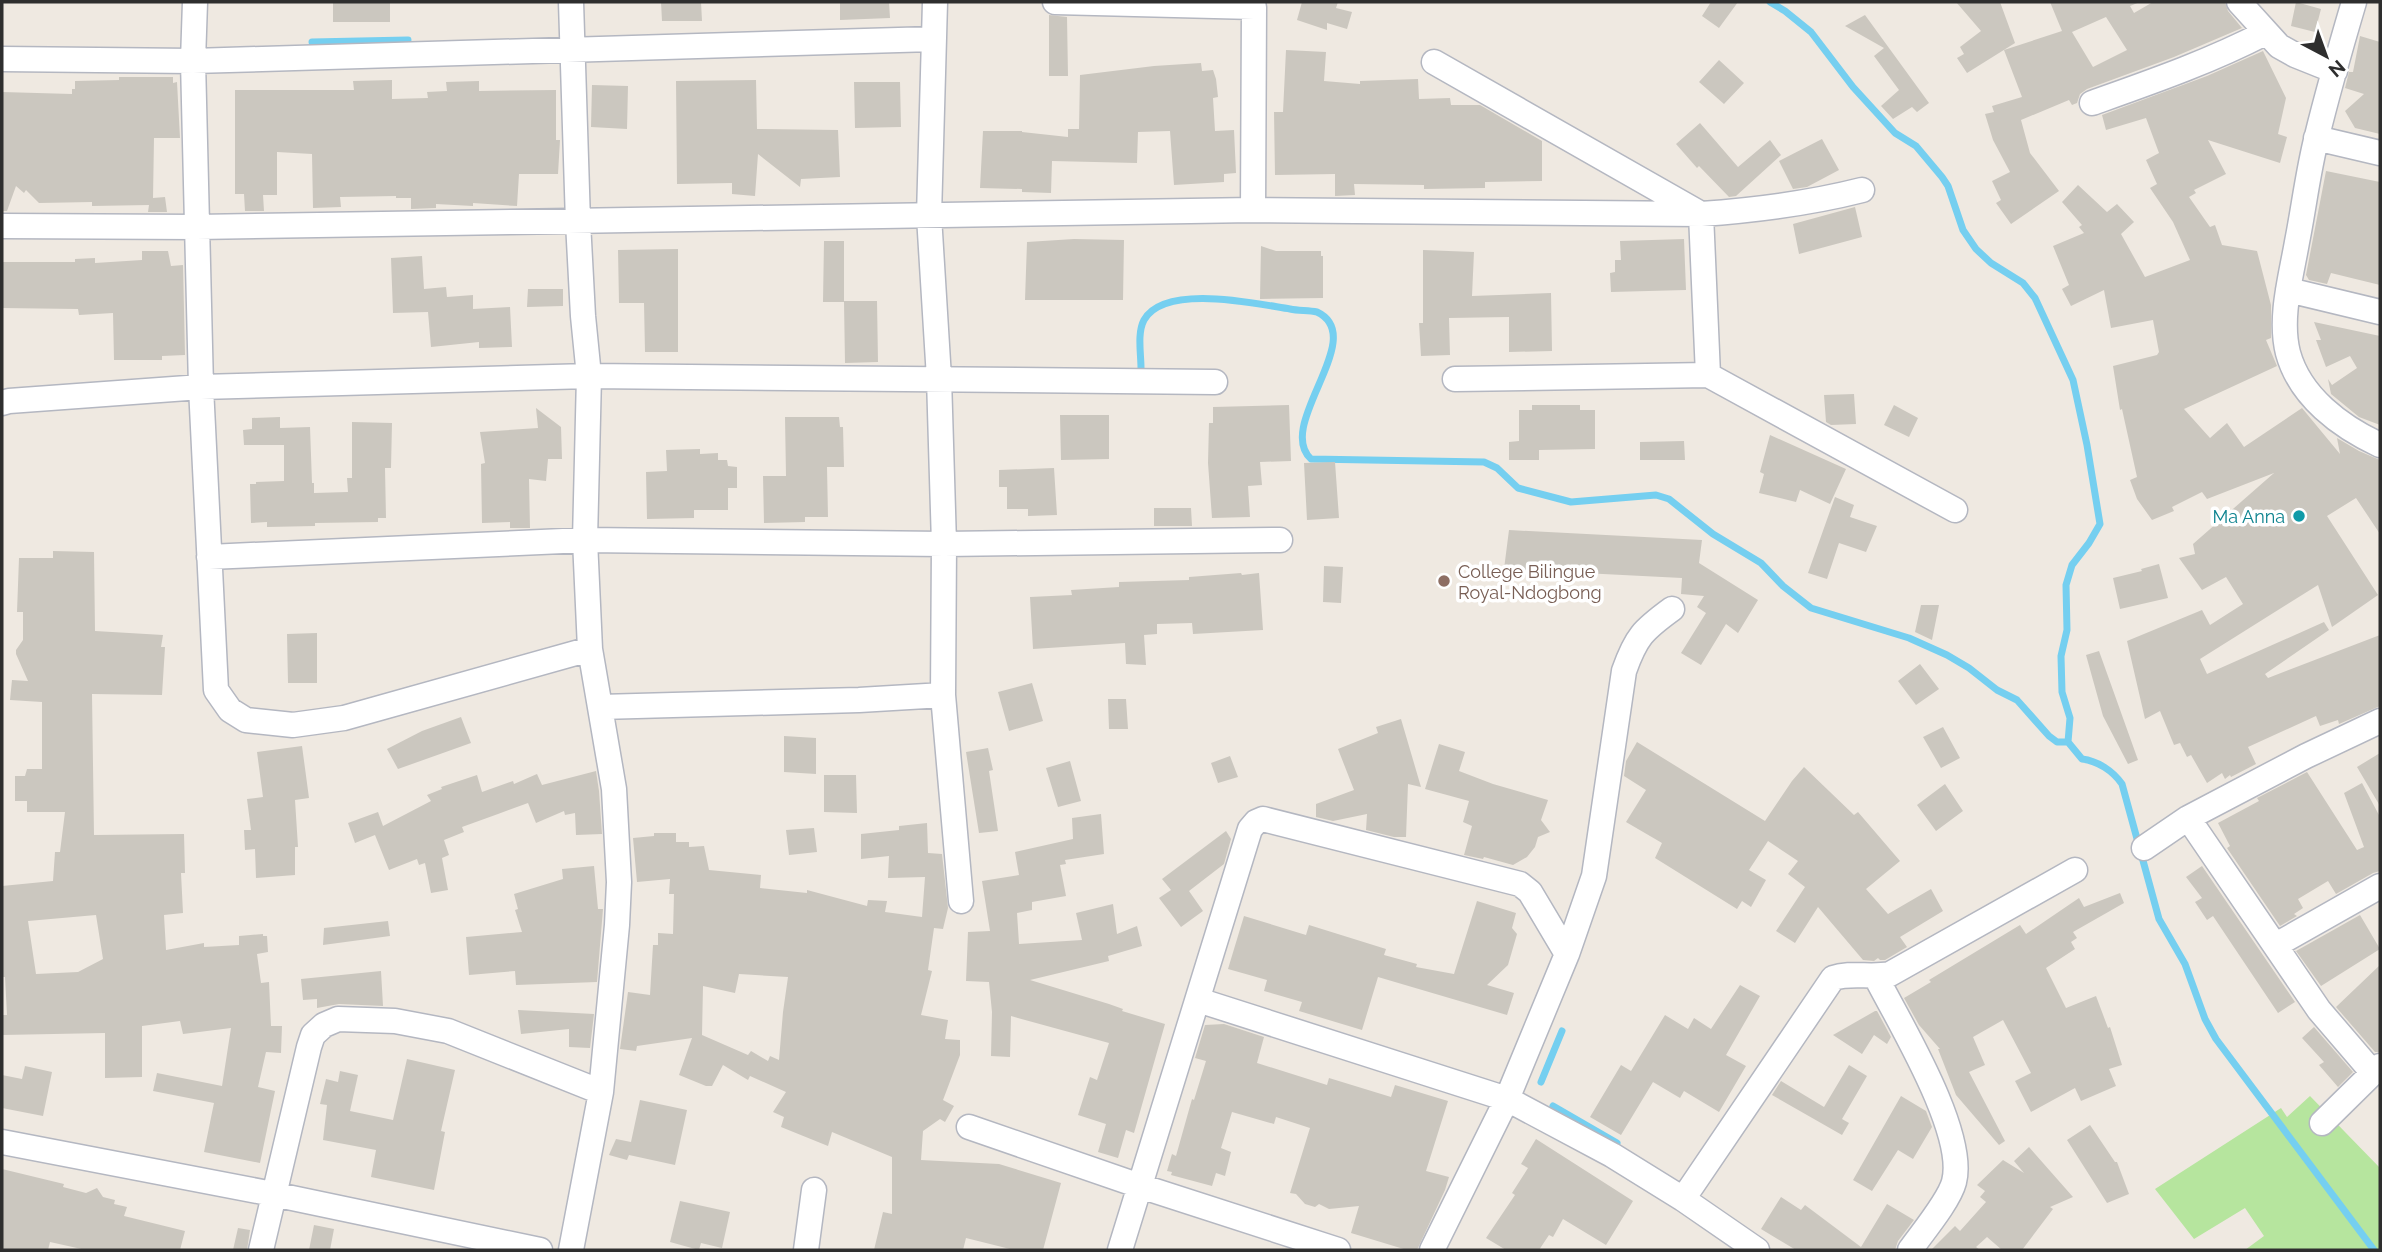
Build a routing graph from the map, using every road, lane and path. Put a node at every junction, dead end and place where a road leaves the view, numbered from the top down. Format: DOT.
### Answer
graph roads {
  1 [pos="195,2"];
  2 [pos="571,2"];
  3 [pos="935,2"];
  4 [pos="1055,2"];
  5 [pos="2239,2"];
  6 [pos="2354,2"];
  7 [pos="1254,4"];
  8 [pos="2265,33"];
  9 [pos="933,39"];
  10 [pos="572,50"];
  11 [pos="2,59"];
  12 [pos="193,61"];
  13 [pos="1434,62"];
  14 [pos="2335,71"];
  15 [pos="2092,103"];
  16 [pos="2316,138"];
  17 [pos="2380,153"];
  18 [pos="1862,190"];
  19 [pos="1253,210"];
  20 [pos="1701,214"];
  21 [pos="929,216"];
  22 [pos="578,222"];
  23 [pos="2,226"];
  24 [pos="197,227"];
  25 [pos="2288,290"];
  26 [pos="2380,312"];
  27 [pos="1708,375"];
  28 [pos="589,376"];
  29 [pos="939,378"];
  30 [pos="1455,379"];
  31 [pos="1215,382"];
  32 [pos="201,387"];
  33 [pos="2,403"];
  34 [pos="2380,445"];
  35 [pos="1955,510"];
  36 [pos="585,540"];
  37 [pos="1280,540"];
  38 [pos="944,544"];
  39 [pos="209,557"];
  40 [pos="1672,609"];
  41 [pos="590,649"];
  42 [pos="943,695"];
  43 [pos="600,707"];
  44 [pos="2380,721"];
  45 [pos="2188,818"];
  46 [pos="2144,848"];
  47 [pos="2075,870"];
  48 [pos="2380,887"];
  49 [pos="961,901"];
  50 [pos="2276,945"];
  51 [pos="1567,954"];
  52 [pos="1876,977"];
  53 [pos="1198,1000"];
  54 [pos="2377,1069"];
  55 [pos="601,1093"];
  56 [pos="1507,1099"];
  57 [pos="2322,1124"];
  58 [pos="969,1126"];
  59 [pos="2,1142"];
  60 [pos="1140,1186"];
  61 [pos="814,1190"];
  62 [pos="273,1194"];
  63 [pos="1683,1199"];
  64 [pos="261,1250"];
  65 [pos="540,1250"];
  66 [pos="571,1250"];
  67 [pos="806,1250"];
  68 [pos="1120,1250"];
  69 [pos="1338,1250"];
  70 [pos="1432,1250"];
  71 [pos="1757,1250"];
  72 [pos="1910,1250"];
  1 -- 12 [label="street"];
  2 -- 10 [label="street"];
  3 -- 9 [label="street"];
  4 -- 7 [label="street"];
  5 -- 8 [label="street"];
  6 -- 14 [label="street"];
  7 -- 19 [label="street"];
  8 -- 14 [label="street"];
  8 -- 15 [label="street"];
  9 -- 10 [label="street"];
  9 -- 21 [label="street"];
  10 -- 12 [label="street"];
  10 -- 22 [label="street"];
  11 -- 12 [label="street"];
  12 -- 24 [label="street"];
  13 -- 20 [label="street"];
  14 -- 16 [label="street"];
  16 -- 17 [label="street"];
  16 -- 25 [label="street"];
  18 -- 20 [label="street"];
  19 -- 20 [label="street"];
  19 -- 21 [label="street"];
  20 -- 27 [label="street"];
  21 -- 22 [label="street"];
  21 -- 29 [label="street"];
  22 -- 24 [label="street"];
  22 -- 28 [label="street"];
  23 -- 24 [label="street"];
  24 -- 32 [label="street"];
  25 -- 26 [label="street"];
  25 -- 34 [label="street"];
  27 -- 30 [label="street"];
  27 -- 35 [label="street"];
  28 -- 29 [label="street"];
  28 -- 32 [label="street"];
  28 -- 36 [label="street"];
  29 -- 31 [label="street"];
  29 -- 38 [label="street"];
  32 -- 33 [label="street"];
  32 -- 39 [label="street"];
  36 -- 38 [label="street"];
  36 -- 39 [label="street"];
  36 -- 41 [label="street"];
  37 -- 38 [label="street"];
  38 -- 42 [label="street"];
  39 -- 41 [label="street"];
  40 -- 51 [label="street"];
  41 -- 43 [label="street"];
  42 -- 43 [label="street"];
  42 -- 49 [label="street"];
  43 -- 55 [label="street"];
  44 -- 45 [label="street"];
  45 -- 46 [label="street"];
  45 -- 50 [label="street"];
  47 -- 52 [label="street"];
  48 -- 50 [label="street"];
  50 -- 54 [label="street"];
  51 -- 53 [label="street"];
  51 -- 56 [label="street"];
  52 -- 63 [label="street"];
  52 -- 72 [label="street"];
  53 -- 56 [label="street"];
  53 -- 60 [label="street"];
  54 -- 57 [label="street"];
  55 -- 62 [label="street"];
  55 -- 66 [label="street"];
  56 -- 63 [label="street"];
  56 -- 70 [label="street"];
  58 -- 60 [label="street"];
  59 -- 62 [label="street"];
  60 -- 68 [label="street"];
  60 -- 69 [label="street"];
  61 -- 67 [label="street"];
  62 -- 64 [label="street"];
  62 -- 65 [label="street"];
  63 -- 71 [label="street"];
}
